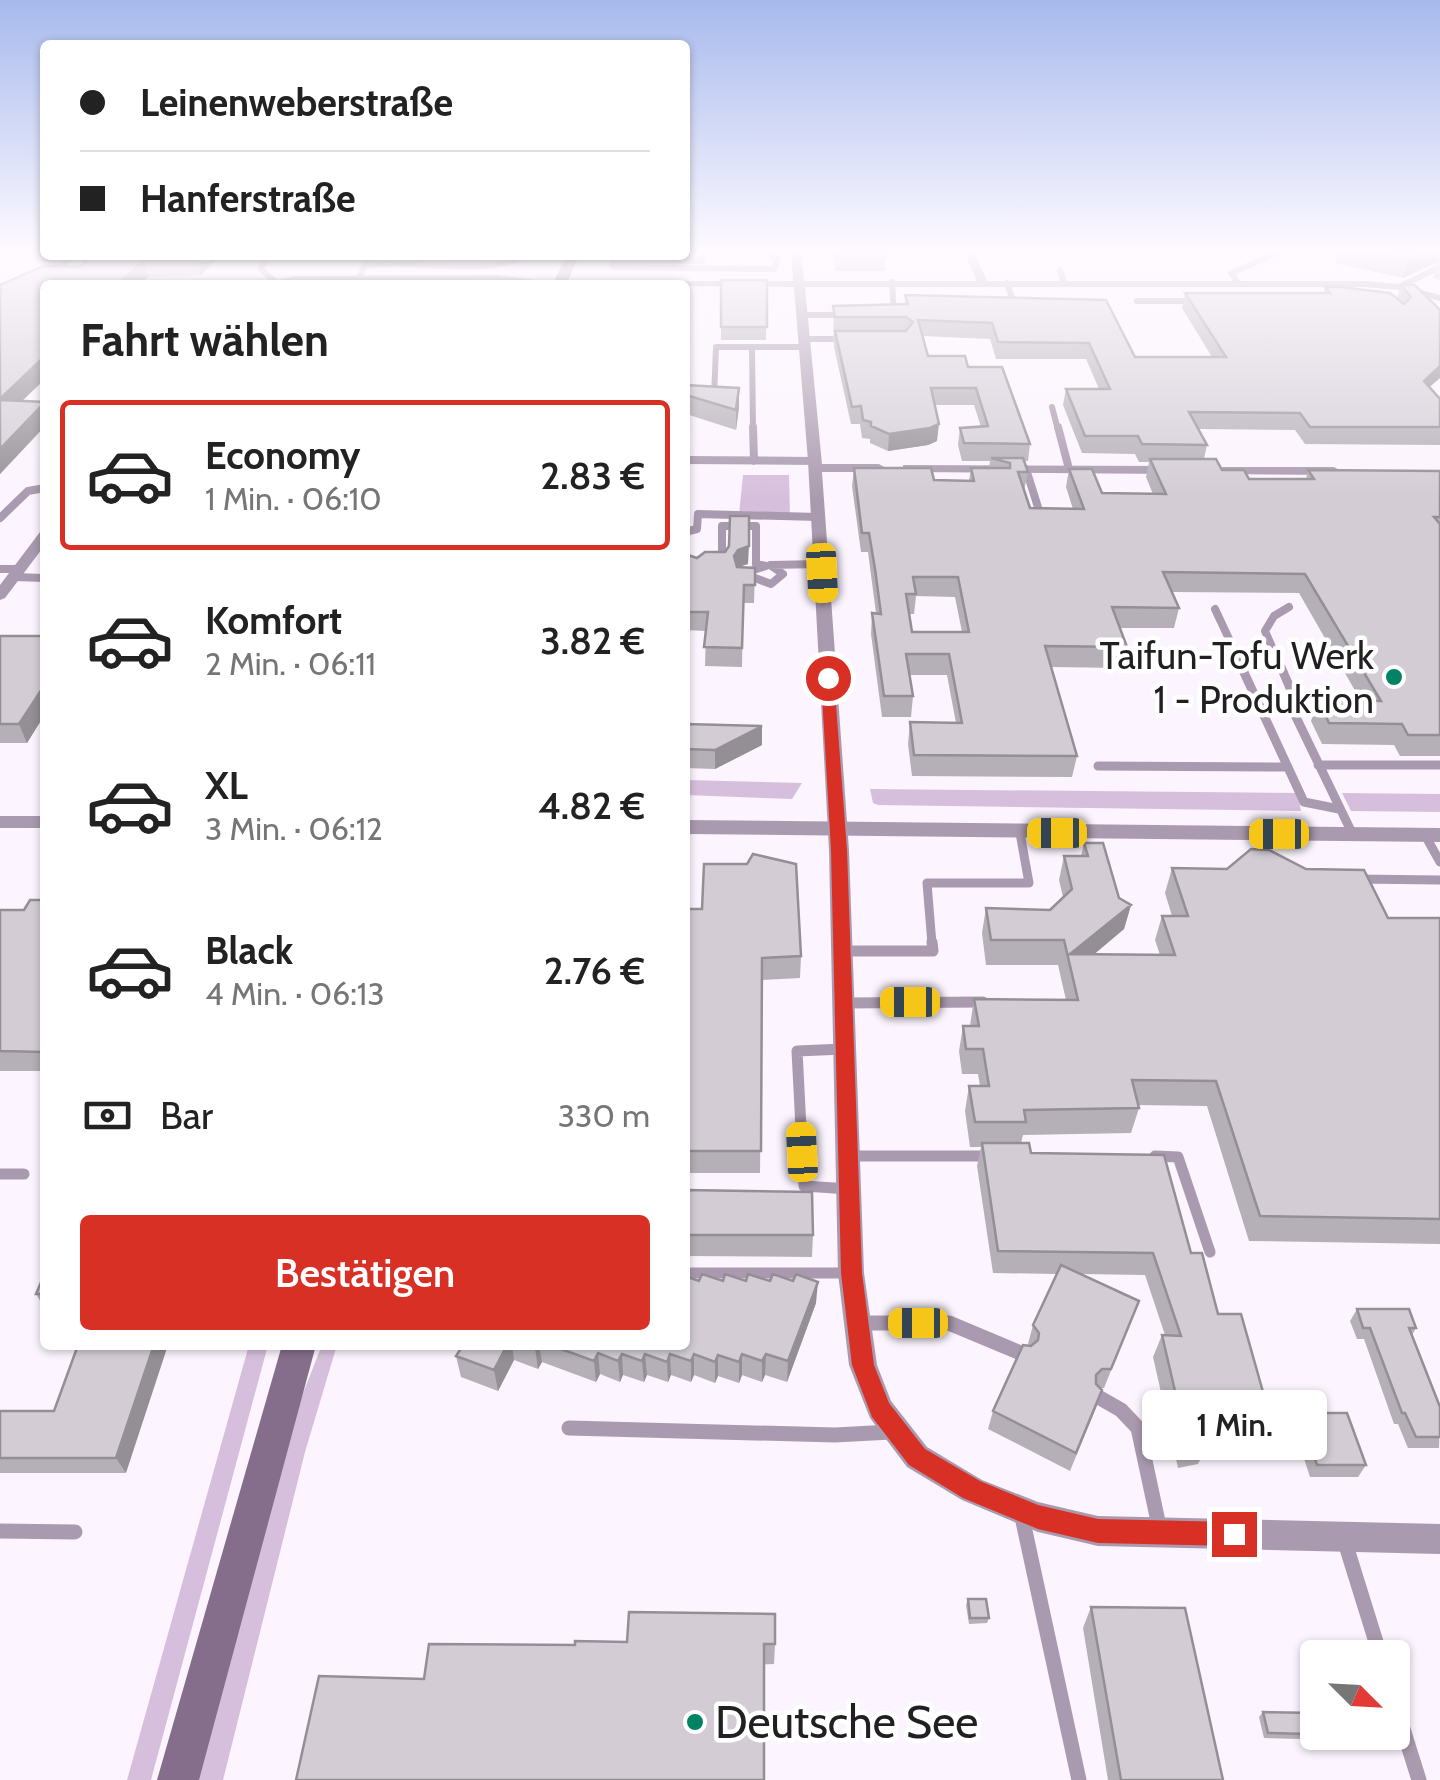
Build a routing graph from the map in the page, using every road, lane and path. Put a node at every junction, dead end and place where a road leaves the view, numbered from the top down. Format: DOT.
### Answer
graph roads {
  1 [pos="804,334"];
  2 [pos="855,339"];
  3 [pos="805,343"];
  4 [pos="752,347"];
  5 [pos="714,398"];
  6 [pos="1052,407"];
  7 [pos="690,460"];
  8 [pos="754,461"];
  9 [pos="816,464"];
  10 [pos="1026,469"];
  11 [pos="1069,469"];
  12 [pos="1345,471"];
  13 [pos="40,489"];
  14 [pos="0,518"];
  15 [pos="818,519"];
  16 [pos="1042,522"];
  17 [pos="690,531"];
  18 [pos="40,540"];
  19 [pos="710,563"];
  20 [pos="822,564"];
  21 [pos="11,572"];
  22 [pos="40,577"];
  23 [pos="0,595"];
  24 [pos="1289,607"];
  25 [pos="1215,609"];
  26 [pos="1318,765"];
  27 [pos="1440,765"];
  28 [pos="1098,766"];
  29 [pos="1288,767"];
  30 [pos="1339,809"];
  31 [pos="0,822"];
  32 [pos="40,822"];
  33 [pos="690,826"];
  34 [pos="837,831"];
  35 [pos="1020,833"];
  36 [pos="1353,835"];
  37 [pos="1433,835"];
  38 [pos="1440,862"];
  39 [pos="1344,879"];
  40 [pos="1440,880"];
  41 [pos="842,951"];
  42 [pos="990,1002"];
  43 [pos="843,1003"];
  44 [pos="845,1049"];
  45 [pos="848,1156"];
  46 [pos="1003,1156"];
  47 [pos="1139,1156"];
  48 [pos="0,1174"];
  49 [pos="24,1174"];
  50 [pos="849,1189"];
  51 [pos="1210,1252"];
  52 [pos="690,1272"];
  53 [pos="852,1273"];
  54 [pos="858,1323"];
  55 [pos="297,1350"];
  56 [pos="1022,1354"];
  57 [pos="1100,1398"];
  58 [pos="568,1428"];
  59 [pos="897,1432"];
  60 [pos="1020,1510"];
  61 [pos="0,1531"];
  62 [pos="75,1532"];
  63 [pos="1160,1532"];
  64 [pos="1343,1536"];
  65 [pos="1440,1539"];
  66 [pos="1375,1640"];
  67 [pos="1410,1749"];
  68 [pos="178,1780"];
  69 [pos="1079,1780"];
  70 [pos="1420,1780"];
  1 -- 3 [label="street"];
  2 -- 3 [label="lane"];
  3 -- 4 [label="lane"];
  3 -- 9 [label="street"];
  4 -- 5 [label="lane"];
  4 -- 8 [label="lane"];
  6 -- 11 [label="lane"];
  7 -- 8 [label="lane"];
  8 -- 9 [label="lane"];
  9 -- 10 [label="street"];
  9 -- 15 [label="street"];
  10 -- 11 [label="street"];
  10 -- 16 [label="lane"];
  11 -- 12 [label="street"];
  13 -- 14 [label="lane"];
  15 -- 17 [label="lane"];
  15 -- 20 [label="street"];
  18 -- 21 [label="street"];
  19 -- 20 [label="lane"];
  20 -- 34 [label="street"];
  21 -- 22 [label="lane"];
  21 -- 23 [label="street"];
  24 -- 26 [label="lane"];
  25 -- 29 [label="lane"];
  26 -- 27 [label="lane"];
  26 -- 30 [label="lane"];
  28 -- 29 [label="lane"];
  29 -- 30 [label="lane"];
  30 -- 36 [label="lane"];
  31 -- 32 [label="street"];
  33 -- 34 [label="street"];
  34 -- 35 [label="street"];
  34 -- 41 [label="street"];
  35 -- 36 [label="street"];
  35 -- 41 [label="lane"];
  36 -- 37 [label="street"];
  37 -- 38 [label="lane"];
  39 -- 40 [label="lane"];
  41 -- 43 [label="street"];
  42 -- 43 [label="lane"];
  43 -- 44 [label="street"];
  44 -- 45 [label="street"];
  44 -- 50 [label="lane"];
  45 -- 46 [label="lane"];
  45 -- 50 [label="street"];
  47 -- 51 [label="lane"];
  48 -- 49 [label="lane"];
  50 -- 53 [label="street"];
  52 -- 53 [label="lane"];
  53 -- 54 [label="street"];
  54 -- 56 [label="lane"];
  54 -- 59 [label="street"];
  55 -- 68 [label="main road"];
  57 -- 63 [label="lane"];
  58 -- 59 [label="lane"];
  59 -- 60 [label="street"];
  60 -- 63 [label="street"];
  60 -- 69 [label="lane"];
  61 -- 62 [label="lane"];
  63 -- 64 [label="street"];
  64 -- 65 [label="street"];
  64 -- 66 [label="lane"];
  67 -- 70 [label="lane"];
}
